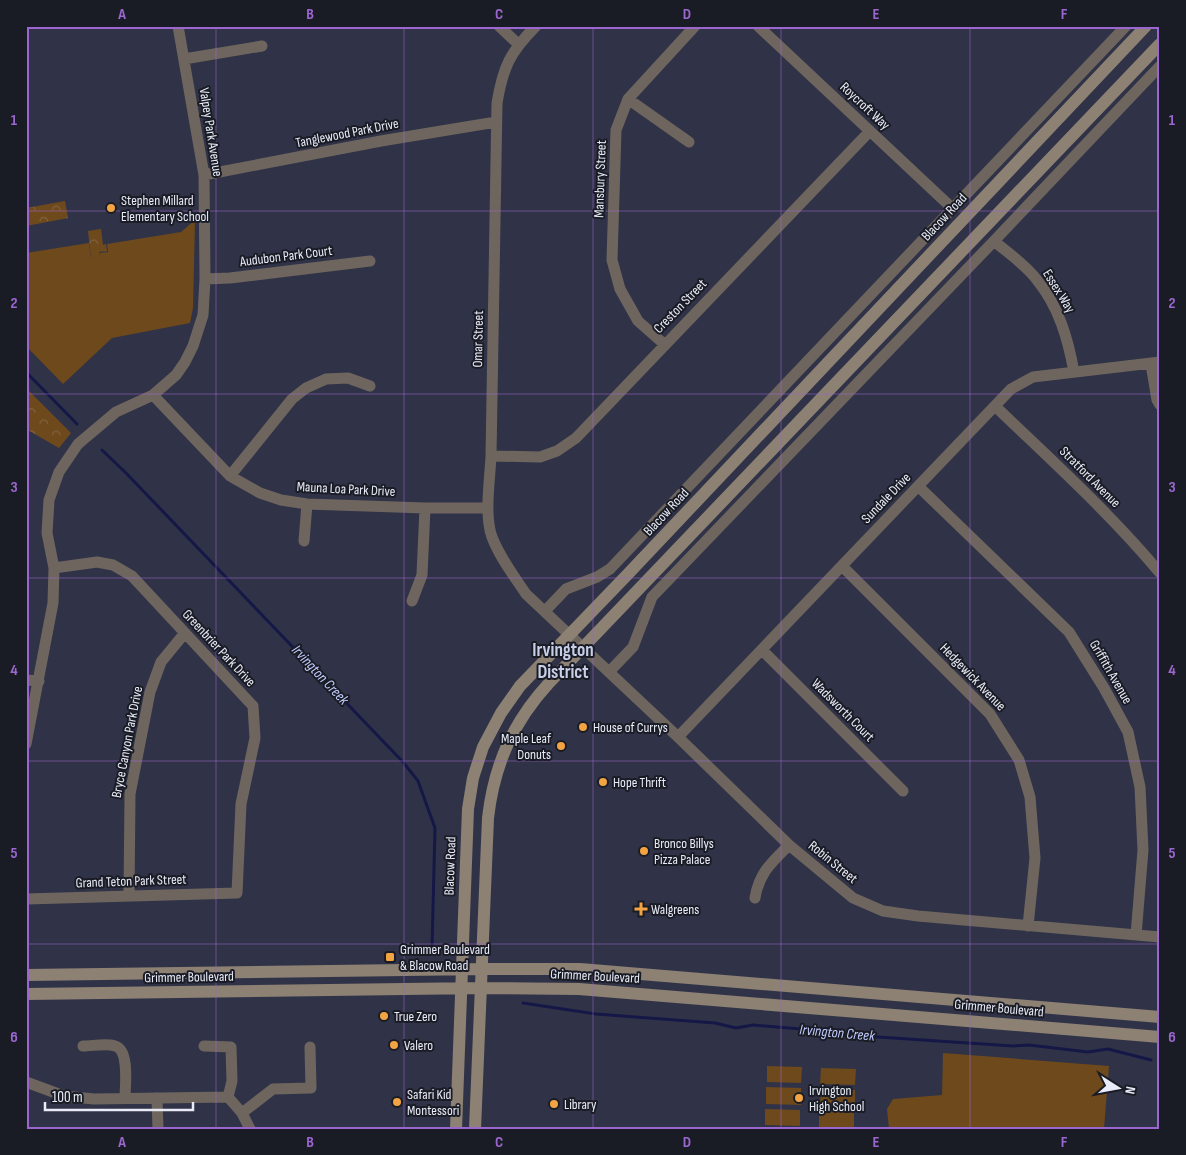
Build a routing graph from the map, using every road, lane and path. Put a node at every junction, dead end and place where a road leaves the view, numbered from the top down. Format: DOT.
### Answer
graph roads {
  1 [pos="178,26"];
  2 [pos="499,26"];
  3 [pos="536,26"];
  4 [pos="695,26"];
  5 [pos="758,26"];
  6 [pos="1126,26"];
  7 [pos="1146,26"];
  8 [pos="518,44"];
  9 [pos="1160,44"];
  10 [pos="262,46"];
  11 [pos="184,59"];
  12 [pos="1160,66"];
  13 [pos="628,99"];
  14 [pos="496,122"];
  15 [pos="870,131"];
  16 [pos="689,142"];
  17 [pos="204,175"];
  18 [pos="952,208"];
  19 [pos="994,241"];
  20 [pos="370,261"];
  21 [pos="205,279"];
  22 [pos="664,344"];
  23 [pos="1155,363"];
  24 [pos="1074,372"];
  25 [pos="370,386"];
  26 [pos="153,395"];
  27 [pos="1160,404"];
  28 [pos="995,406"];
  29 [pos="491,456"];
  30 [pos="230,476"];
  31 [pos="918,486"];
  32 [pos="307,504"];
  33 [pos="425,508"];
  34 [pos="488,508"];
  35 [pos="304,541"];
  36 [pos="842,566"];
  37 [pos="54,568"];
  38 [pos="1160,573"];
  39 [pos="412,601"];
  40 [pos="545,611"];
  41 [pos="184,634"];
  42 [pos="570,634"];
  43 [pos="584,647"];
  44 [pos="762,650"];
  45 [pos="609,672"];
  46 [pos="26,680"];
  47 [pos="39,682"];
  48 [pos="678,737"];
  49 [pos="26,744"];
  50 [pos="902,791"];
  51 [pos="788,846"];
  52 [pos="237,893"];
  53 [pos="129,895"];
  54 [pos="755,898"];
  55 [pos="26,899"];
  56 [pos="1028,926"];
  57 [pos="1136,935"];
  58 [pos="1160,937"];
  59 [pos="461,969"];
  60 [pos="481,969"];
  61 [pos="26,975"];
  62 [pos="480,988"];
  63 [pos="460,989"];
  64 [pos="26,994"];
  65 [pos="1160,1017"];
  66 [pos="1160,1037"];
  67 [pos="83,1046"];
  68 [pos="204,1046"];
  69 [pos="310,1047"];
  70 [pos="26,1082"];
  71 [pos="228,1097"];
  72 [pos="125,1098"];
  73 [pos="157,1098"];
  74 [pos="242,1113"];
  75 [pos="158,1129"];
  76 [pos="250,1129"];
  77 [pos="456,1129"];
  78 [pos="475,1129"];
  1 -- 11 [label="street, Valpey Park Avenue"];
  2 -- 8 [label="street"];
  3 -- 8 [label="street, Omar Street"];
  4 -- 13 [label="street, Mansbury Street"];
  5 -- 15 [label="street, Roycroft Way"];
  6 -- 18 [label="street, Blacow Road"];
  7 -- 42 [label="main road, Blacow Road"];
  8 -- 14 [label="street, Omar Street"];
  9 -- 43 [label="main road"];
  10 -- 11 [label="street"];
  11 -- 17 [label="street, Valpey Park Avenue"];
  12 -- 19 [label="street"];
  13 -- 16 [label="street"];
  13 -- 22 [label="street, Mansbury Street"];
  14 -- 17 [label="street, Tanglewood Park Drive"];
  14 -- 29 [label="street, Omar Street"];
  15 -- 18 [label="street, Roycroft Way"];
  15 -- 22 [label="street, Creston Street"];
  17 -- 21 [label="street, Valpey Park Avenue"];
  18 -- 40 [label="street, Blacow Road"];
  19 -- 24 [label="street, Essex Way"];
  19 -- 45 [label="street"];
  20 -- 21 [label="street, Audubon Park Court"];
  21 -- 26 [label="street, Valpey Park Avenue"];
  22 -- 29 [label="street, Creston Street"];
  23 -- 24 [label="street, Sundale Drive"];
  23 -- 27 [label="street"];
  24 -- 28 [label="street, Sundale Drive"];
  25 -- 30 [label="street"];
  26 -- 30 [label="street, Mauna Loa Park Drive"];
  26 -- 37 [label="street, Valpey Park Avenue"];
  28 -- 31 [label="street, Sundale Drive"];
  28 -- 38 [label="street, Stratford Avenue"];
  29 -- 34 [label="street, Omar Street"];
  30 -- 32 [label="street, Mauna Loa Park Drive"];
  31 -- 36 [label="street, Sundale Drive"];
  31 -- 57 [label="street, Griffith Avenue"];
  32 -- 33 [label="street, Mauna Loa Park Drive"];
  32 -- 35 [label="street"];
  33 -- 34 [label="street, Mauna Loa Park Drive"];
  33 -- 39 [label="street"];
  34 -- 40 [label="street, Omar Street"];
  36 -- 44 [label="street, Sundale Drive"];
  36 -- 56 [label="street, Hedgewick Avenue"];
  37 -- 41 [label="street, Greenbrier Park Drive"];
  37 -- 47 [label="street, Valpey Park Avenue"];
  40 -- 42 [label="street, Omar Street"];
  41 -- 52 [label="street, Greenbrier Park Drive"];
  41 -- 53 [label="street, Bryce Canyon Park Drive"];
  42 -- 43 [label="street, Robin Street"];
  42 -- 59 [label="main road, Blacow Road"];
  43 -- 45 [label="street, Robin Street"];
  43 -- 60 [label="main road"];
  44 -- 48 [label="street, Sundale Drive"];
  44 -- 50 [label="street, Wadsworth Court"];
  45 -- 48 [label="street, Robin Street"];
  46 -- 47 [label="street"];
  47 -- 49 [label="street, Valpey Park Avenue"];
  48 -- 51 [label="street, Robin Street"];
  51 -- 54 [label="street"];
  51 -- 56 [label="street, Robin Street"];
  52 -- 53 [label="street, Grand Teton Park Street"];
  53 -- 55 [label="street, Grand Teton Park Street"];
  56 -- 57 [label="street, Robin Street"];
  57 -- 58 [label="street, Robin Street"];
  59 -- 60 [label="main road, Grimmer Boulevard"];
  59 -- 61 [label="main road, Grimmer Boulevard"];
  59 -- 63 [label="main road, Blacow Road"];
  60 -- 62 [label="main road"];
  60 -- 65 [label="main road, Grimmer Boulevard"];
  62 -- 63 [label="main road, Grimmer Boulevard"];
  62 -- 66 [label="main road, Grimmer Boulevard"];
  62 -- 78 [label="main road"];
  63 -- 64 [label="main road, Grimmer Boulevard"];
  63 -- 77 [label="main road, Blacow Road"];
  67 -- 72 [label="street"];
  68 -- 71 [label="street"];
  69 -- 74 [label="street"];
  70 -- 72 [label="street"];
  71 -- 73 [label="street"];
  71 -- 74 [label="street"];
  72 -- 73 [label="street"];
  73 -- 75 [label="street"];
  74 -- 76 [label="street"];
}
